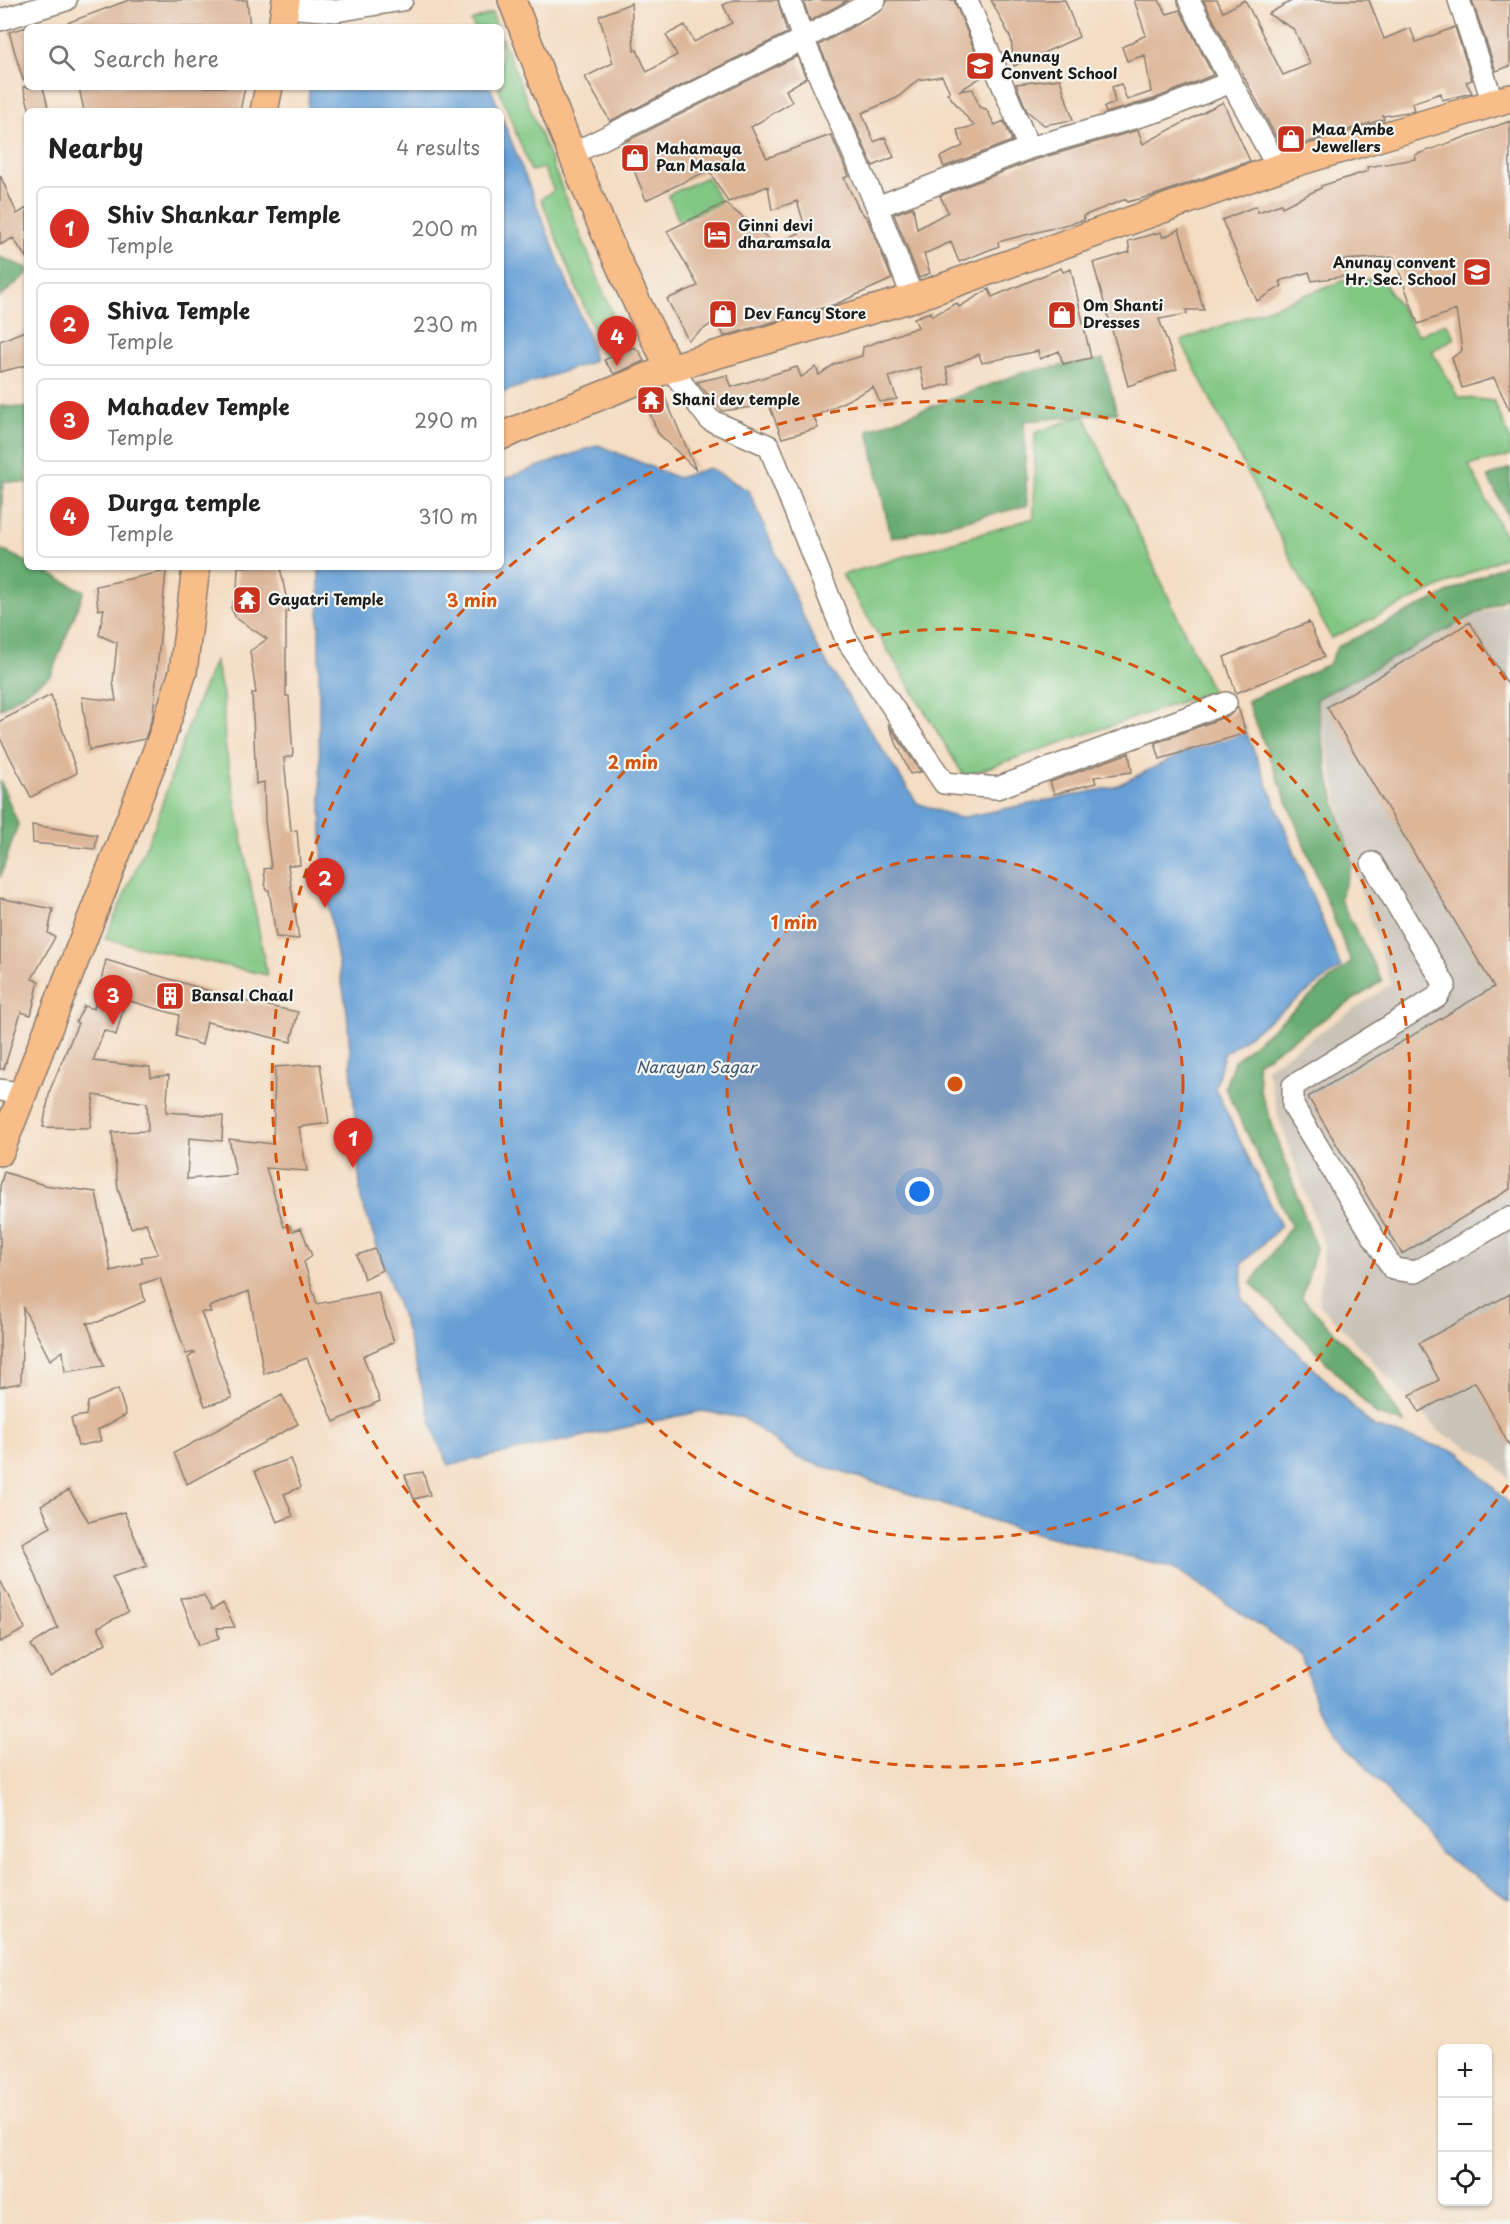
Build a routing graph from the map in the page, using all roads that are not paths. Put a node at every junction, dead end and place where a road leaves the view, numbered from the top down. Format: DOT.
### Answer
graph roads {
  1 [pos="66,0"];
  2 [pos="402,0"];
  3 [pos="513,0"];
  4 [pos="790,0"];
  5 [pos="875,0"];
  6 [pos="967,0"];
  7 [pos="1189,0"];
  8 [pos="1459,0"];
  9 [pos="285,12"];
  10 [pos="0,20"];
  11 [pos="804,39"];
  12 [pos="1231,82"];
  13 [pos="268,90"];
  14 [pos="1501,100"];
  15 [pos="265,108"];
  16 [pos="1029,148"];
  17 [pos="572,154"];
  18 [pos="1278,168"];
  19 [pos="877,207"];
  20 [pos="913,298"];
  21 [pos="670,368"];
  22 [pos="504,435"];
  23 [pos="196,570"];
  24 [pos="1226,703"];
  25 [pos="1372,863"];
  26 [pos="13,1092"];
  27 [pos="0,1152"];
  28 [pos="1510,1217"];
  1 -- 10 [label="street"];
  2 -- 9 [label="street"];
  3 -- 17 [label="main road"];
  4 -- 11 [label="street"];
  5 -- 11 [label="street"];
  6 -- 16 [label="street"];
  7 -- 12 [label="street"];
  8 -- 14 [label="street"];
  11 -- 17 [label="street"];
  11 -- 19 [label="street"];
  12 -- 16 [label="street"];
  12 -- 18 [label="street"];
  13 -- 15 [label="main road"];
  14 -- 18 [label="main road"];
  16 -- 19 [label="street"];
  17 -- 21 [label="main road"];
  18 -- 20 [label="main road"];
  19 -- 20 [label="street"];
  20 -- 21 [label="main road"];
  21 -- 22 [label="main road"];
  21 -- 24 [label="street"];
  23 -- 26 [label="main road"];
  25 -- 28 [label="street"];
  26 -- 27 [label="main road"];
}
